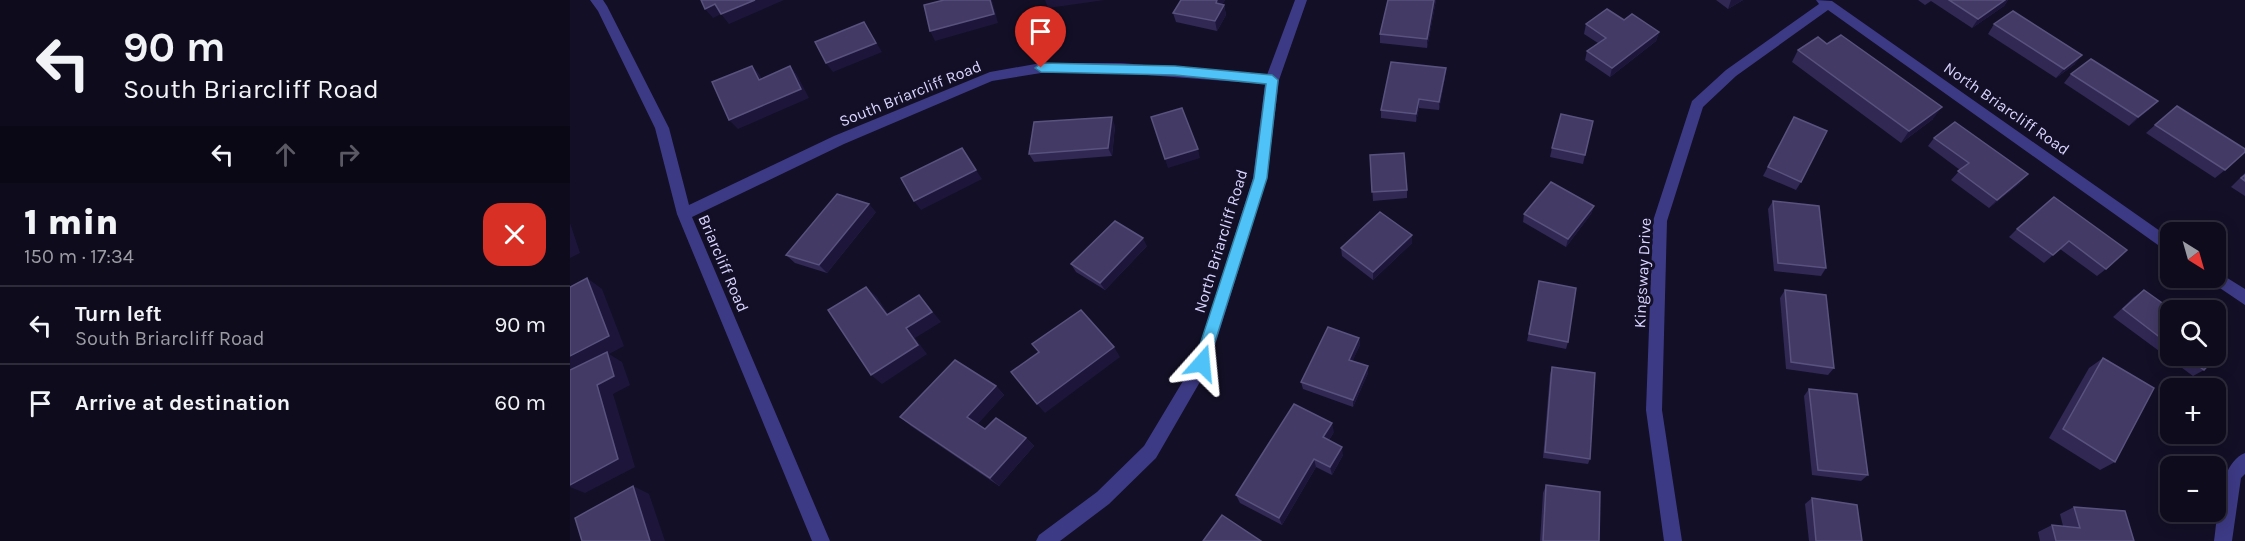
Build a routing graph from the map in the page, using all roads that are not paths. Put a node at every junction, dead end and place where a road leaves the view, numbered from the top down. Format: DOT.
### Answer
graph roads {
  1 [pos="596,0"];
  2 [pos="1301,0"];
  3 [pos="1825,2"];
  4 [pos="1272,80"];
  5 [pos="684,214"];
  6 [pos="2160,239"];
  7 [pos="2226,285"];
  8 [pos="2245,298"];
  9 [pos="2245,461"];
  10 [pos="821,541"];
  11 [pos="1045,541"];
  12 [pos="1673,541"];
  13 [pos="2223,541"];
  1 -- 5 [label="street, Briarcliff Road"];
  2 -- 4 [label="street, North Briarcliff Road"];
  3 -- 6 [label="street, North Briarcliff Road"];
  3 -- 12 [label="street, Kingsway Drive"];
  4 -- 5 [label="street, South Briarcliff Road"];
  4 -- 11 [label="street, North Briarcliff Road"];
  5 -- 10 [label="street, Briarcliff Road"];
  7 -- 8 [label="street"];
  9 -- 13 [label="street"];
}
